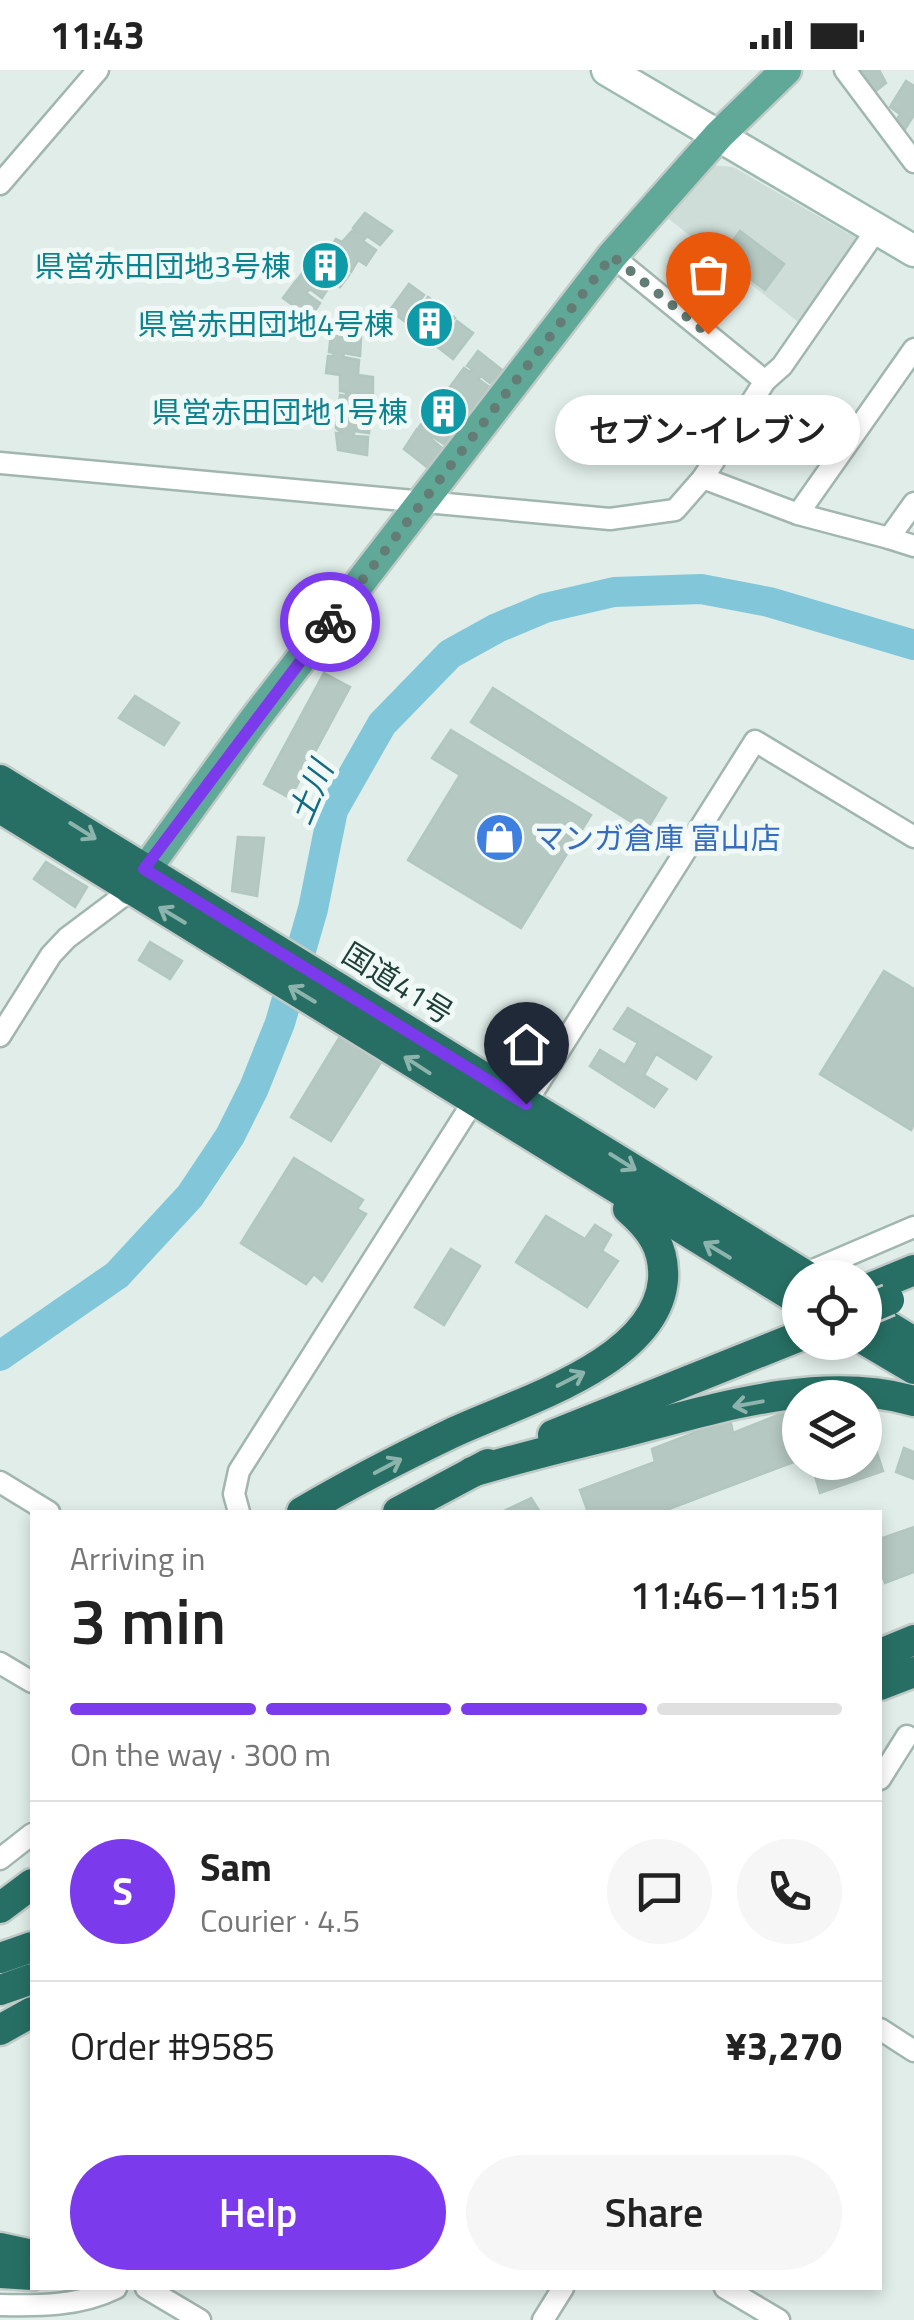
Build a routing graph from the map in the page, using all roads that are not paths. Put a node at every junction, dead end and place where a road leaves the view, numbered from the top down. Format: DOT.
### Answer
graph roads {
  1 [pos="98,70"];
  2 [pos="607,70"];
  3 [pos="786,70"];
  4 [pos="845,70"];
  5 [pos="718,135"];
  6 [pos="914,162"];
  7 [pos="0,184"];
  8 [pos="877,229"];
  9 [pos="914,251"];
  10 [pos="612,256"];
  11 [pos="914,349"];
  12 [pos="766,382"];
  13 [pos="0,463"];
  14 [pos="703,478"];
  15 [pos="423,502"];
  16 [pos="914,503"];
  17 [pos="798,514"];
  18 [pos="889,538"];
  19 [pos="914,546"];
  20 [pos="0,780"];
  21 [pos="0,808"];
  22 [pos="914,836"];
  23 [pos="138,880"];
  24 [pos="355,1011"];
  25 [pos="0,1036"];
  26 [pos="473,1102"];
  27 [pos="526,1104"];
  28 [pos="529,1136"];
  29 [pos="914,1227"];
  30 [pos="849,1260"];
  31 [pos="782,1267"];
  32 [pos="782,1269"];
  33 [pos="914,1270"];
  34 [pos="882,1294"];
  35 [pos="882,1305"];
  36 [pos="882,1306"];
  37 [pos="782,1328"];
  38 [pos="914,1334"];
  39 [pos="782,1339"];
  40 [pos="914,1342"];
  41 [pos="760,1343"];
  42 [pos="882,1350"];
  43 [pos="914,1369"];
  44 [pos="914,1401"];
  45 [pos="450,1434"];
  46 [pos="472,1472"];
  47 [pos="0,1482"];
  48 [pos="314,1508"];
  49 [pos="47,1510"];
  50 [pos="239,1510"];
  51 [pos="402,1510"];
  52 [pos="914,1624"];
  53 [pos="882,1635"];
  54 [pos="914,1640"];
  55 [pos="882,1653"];
  56 [pos="0,1663"];
  57 [pos="914,1672"];
  58 [pos="30,1681"];
  59 [pos="882,1684"];
  60 [pos="910,1735"];
  61 [pos="882,1744"];
  62 [pos="882,1776"];
  63 [pos="30,1835"];
  64 [pos="5,1849"];
  65 [pos="30,1886"];
  66 [pos="0,1908"];
  67 [pos="30,1948"];
  68 [pos="0,1958"];
  69 [pos="30,1980"];
  70 [pos="0,1990"];
  71 [pos="30,2013"];
  72 [pos="0,2030"];
  73 [pos="882,2030"];
  74 [pos="914,2051"];
  75 [pos="0,2248"];
  76 [pos="30,2255"];
  77 [pos="0,2273"];
  78 [pos="30,2275"];
  79 [pos="112,2290"];
  80 [pos="149,2290"];
  81 [pos="562,2290"];
  82 [pos="728,2290"];
  83 [pos="0,2305"];
  84 [pos="200,2320"];
  85 [pos="543,2320"];
  86 [pos="778,2320"];
  1 -- 7 [label="street"];
  2 -- 5 [label="street"];
  3 -- 5 [label="main road"];
  4 -- 6 [label="street"];
  5 -- 8 [label="street"];
  5 -- 10 [label="main road"];
  8 -- 9 [label="street"];
  8 -- 12 [label="street"];
  10 -- 12 [label="street"];
  10 -- 15 [label="main road"];
  11 -- 17 [label="street"];
  12 -- 14 [label="street"];
  13 -- 15 [label="street"];
  14 -- 15 [label="street"];
  14 -- 17 [label="street"];
  15 -- 23 [label="main road"];
  16 -- 18 [label="street"];
  17 -- 18 [label="street"];
  18 -- 19 [label="street"];
  20 -- 23 [label="highway, 国道41号, one-way"];
  21 -- 23 [label="highway, 国道41号"];
  22 -- 27 [label="street"];
  23 -- 24 [label="highway, 国道41号"];
  23 -- 25 [label="street"];
  26 -- 24 [label="highway, 国道41号, one-way"];
  24 -- 27 [label="highway, 国道41号"];
  26 -- 28 [label="highway, 国道41号"];
  26 -- 50 [label="street"];
  27 -- 31 [label="highway, 国道41号, one-way"];
  32 -- 28 [label="highway, 国道41号, one-way"];
  45 -- 28 [label="highway, one-way"];
  29 -- 30 [label="street"];
  33 -- 34 [label="highway"];
  35 -- 38 [label="highway"];
  36 -- 40 [label="highway"];
  37 -- 41 [label="highway"];
  39 -- 41 [label="highway"];
  41 -- 45 [label="highway"];
  41 -- 46 [label="highway"];
  42 -- 43 [label="highway"];
  44 -- 46 [label="highway, one-way"];
  48 -- 45 [label="highway, one-way"];
  46 -- 51 [label="highway"];
  47 -- 49 [label="street"];
  52 -- 53 [label="highway"];
  54 -- 55 [label="highway"];
  56 -- 58 [label="street"];
  57 -- 59 [label="highway"];
  60 -- 61 [label="street"];
  60 -- 62 [label="street"];
  63 -- 64 [label="street"];
  65 -- 66 [label="highway"];
  67 -- 68 [label="highway"];
  69 -- 70 [label="highway"];
  71 -- 72 [label="highway"];
  73 -- 74 [label="street"];
  75 -- 76 [label="highway"];
  77 -- 78 [label="highway"];
  79 -- 83 [label="street"];
  80 -- 84 [label="street"];
  81 -- 85 [label="street"];
  82 -- 86 [label="street"];
}
